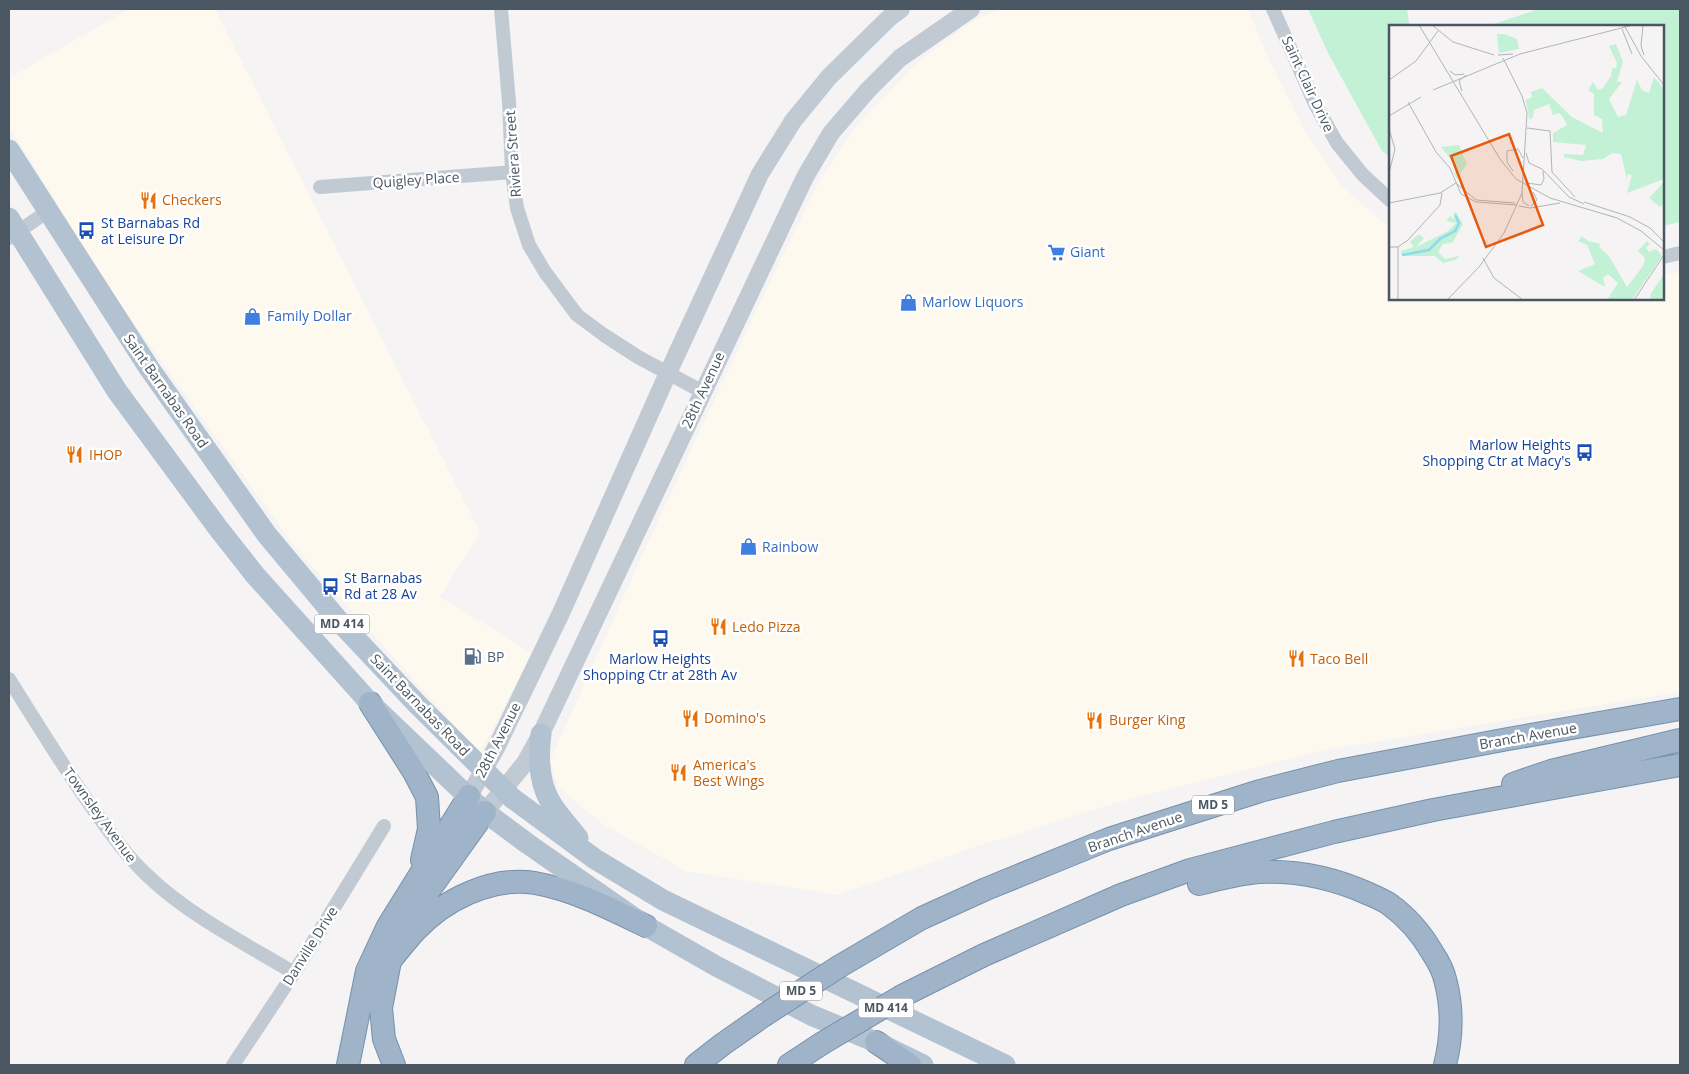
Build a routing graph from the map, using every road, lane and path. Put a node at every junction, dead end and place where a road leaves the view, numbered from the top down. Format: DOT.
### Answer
graph roads {
  1 [pos="501,9"];
  2 [pos="901,9"];
  3 [pos="971,9"];
  4 [pos="1273,9"];
  5 [pos="9,150"];
  6 [pos="512,172"];
  7 [pos="320,187"];
  8 [pos="1389,199"];
  9 [pos="48,211"];
  10 [pos="12,229"];
  11 [pos="1680,253"];
  12 [pos="1664,257"];
  13 [pos="668,373"];
  14 [pos="703,392"];
  15 [pos="9,679"];
  16 [pos="1680,701"];
  17 [pos="370,703"];
  18 [pos="1680,709"];
  19 [pos="1611,721"];
  20 [pos="541,734"];
  21 [pos="1680,740"];
  22 [pos="1680,765"];
  23 [pos="484,771"];
  24 [pos="504,790"];
  25 [pos="468,796"];
  26 [pos="1433,810"];
  27 [pos="485,812"];
  28 [pos="384,826"];
  29 [pos="595,859"];
  30 [pos="419,875"];
  31 [pos="1059,923"];
  32 [pos="646,926"];
  33 [pos="390,961"];
  34 [pos="294,973"];
  35 [pos="876,1042"];
  36 [pos="723,1044"];
  37 [pos="233,1065"];
  38 [pos="348,1065"];
  39 [pos="394,1065"];
  40 [pos="688,1065"];
  41 [pos="696,1065"];
  42 [pos="789,1065"];
  43 [pos="910,1065"];
  44 [pos="923,1065"];
  45 [pos="1005,1065"];
  46 [pos="1445,1065"];
  1 -- 6 [label="street, Riviera Street"];
  2 -- 13 [label="street, 28th Avenue"];
  3 -- 14 [label="street, 28th Avenue"];
  4 -- 8 [label="street, Saint Clair Drive"];
  5 -- 9 [label="main road, Saint Barnabas Road / MD 414"];
  6 -- 7 [label="street, Quigley Place"];
  6 -- 13 [label="street, Riviera Street"];
  9 -- 10 [label="street"];
  9 -- 23 [label="main road, Saint Barnabas Road / MD 414"];
  10 -- 17 [label="main road, MD 414"];
  11 -- 12 [label="street"];
  13 -- 14 [label="street, Riviera Street"];
  13 -- 23 [label="street, 28th Avenue"];
  14 -- 20 [label="street, 28th Avenue"];
  15 -- 34 [label="street, Townsley Avenue"];
  16 -- 19 [label="highway"];
  17 -- 25 [label="main road, MD 414"];
  17 -- 30 [label="highway"];
  18 -- 19 [label="highway, Branch Avenue / MD 5"];
  19 -- 36 [label="highway, Branch Avenue / MD 5, bridge"];
  20 -- 24 [label="street, 28th Avenue"];
  20 -- 29 [label="main road"];
  21 -- 26 [label="highway"];
  22 -- 26 [label="highway"];
  23 -- 24 [label="main road, Saint Barnabas Road / MD 414"];
  23 -- 25 [label="street, 28th Avenue"];
  24 -- 27 [label="street, 28th Avenue"];
  24 -- 29 [label="main road, Saint Barnabas Road / MD 414"];
  25 -- 27 [label="main road, MD 414"];
  25 -- 30 [label="highway"];
  26 -- 31 [label="highway"];
  27 -- 32 [label="main road, MD 414"];
  27 -- 33 [label="highway"];
  28 -- 34 [label="street, Danville Drive"];
  29 -- 45 [label="main road, Saint Barnabas Road / MD 414"];
  30 -- 38 [label="highway"];
  31 -- 42 [label="highway, bridge"];
  31 -- 46 [label="highway"];
  32 -- 33 [label="highway"];
  32 -- 35 [label="main road, MD 414"];
  33 -- 39 [label="highway"];
  34 -- 37 [label="street, Danville Drive"];
  35 -- 43 [label="highway"];
  35 -- 44 [label="main road, MD 414"];
  36 -- 40 [label="highway"];
  36 -- 41 [label="highway, Branch Avenue / MD 5"];
}
